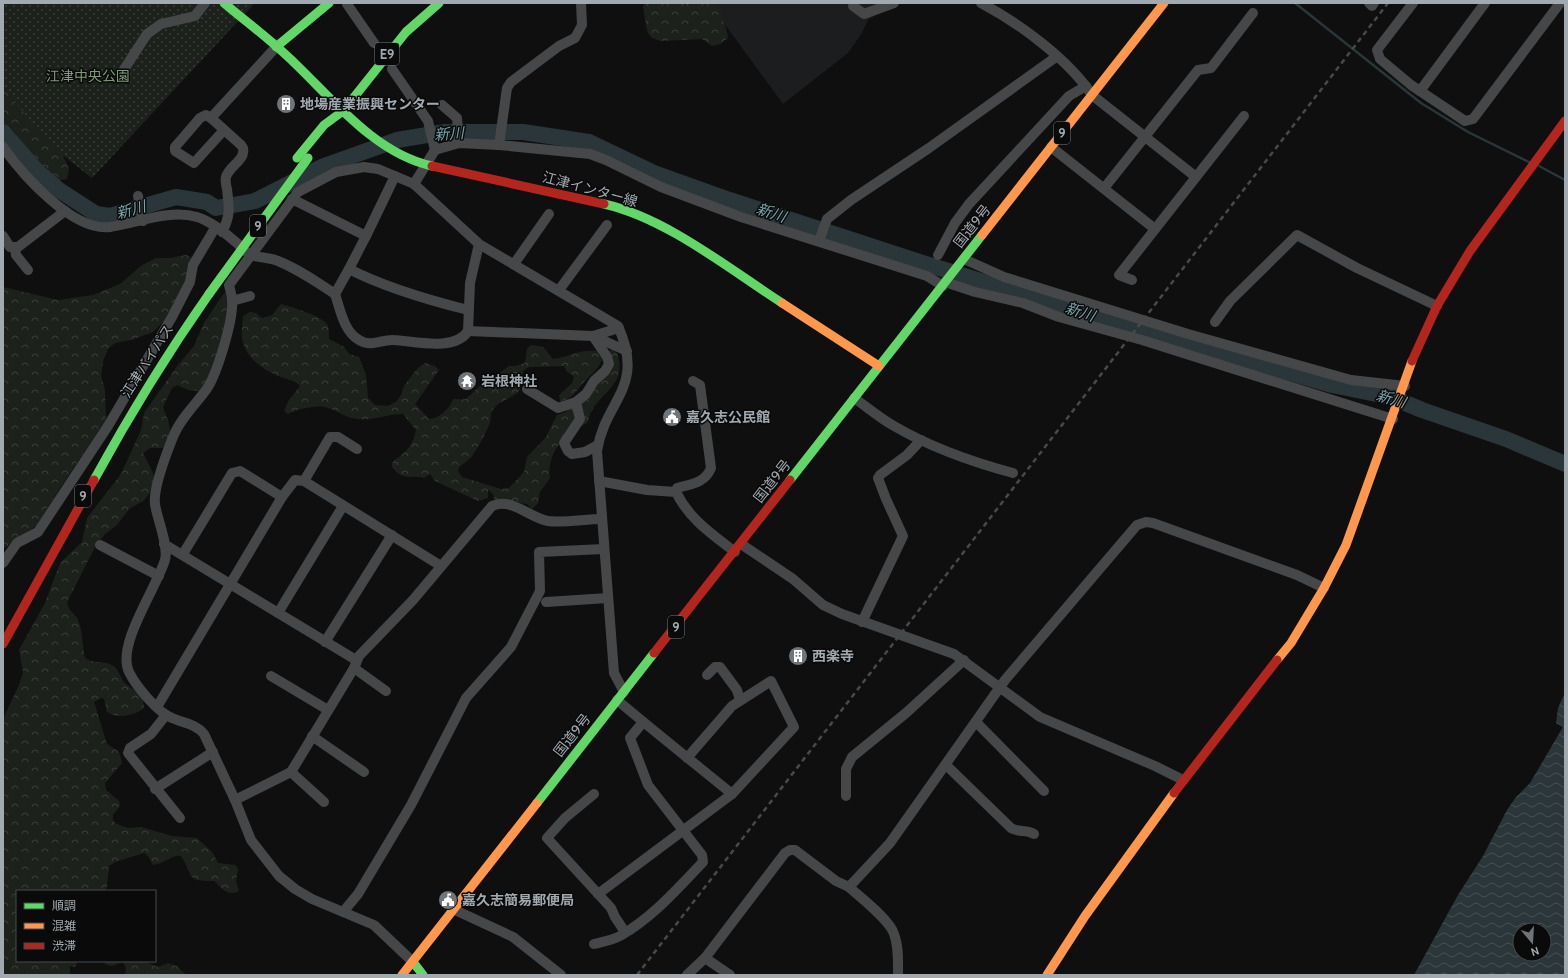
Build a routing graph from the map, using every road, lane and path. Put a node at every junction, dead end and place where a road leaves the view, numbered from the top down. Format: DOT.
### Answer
graph roads {
  1 [pos="205,3"];
  2 [pos="224,3"];
  3 [pos="329,3"];
  4 [pos="439,3"];
  5 [pos="581,3"];
  6 [pos="894,3"];
  7 [pos="981,3"];
  8 [pos="1164,3"];
  9 [pos="1369,3"];
  10 [pos="1374,3"];
  11 [pos="1413,3"];
  12 [pos="1485,3"];
  13 [pos="1560,3"];
  14 [pos="348,4"];
  15 [pos="853,6"];
  16 [pos="1253,13"];
  17 [pos="374,43"];
  18 [pos="276,47"];
  19 [pos="1056,57"];
  20 [pos="392,69"];
  21 [pos="122,78"];
  22 [pos="1086,86"];
  23 [pos="1420,91"];
  24 [pos="1092,95"];
  25 [pos="442,105"];
  26 [pos="343,111"];
  27 [pos="1244,116"];
  28 [pos="211,118"];
  29 [pos="1565,121"];
  30 [pos="224,130"];
  31 [pos="1145,137"];
  32 [pos="459,142"];
  33 [pos="500,143"];
  34 [pos="3,147"];
  35 [pos="435,147"];
  36 [pos="1051,147"];
  37 [pos="428,165"];
  38 [pos="394,176"];
  39 [pos="1196,177"];
  40 [pos="280,181"];
  41 [pos="414,184"];
  42 [pos="1105,187"];
  43 [pos="139,199"];
  44 [pos="292,199"];
  45 [pos="65,211"];
  46 [pos="549,214"];
  47 [pos="142,217"];
  48 [pos="607,225"];
  49 [pos="1155,228"];
  50 [pos="218,230"];
  51 [pos="239,235"];
  52 [pos="3,236"];
  53 [pos="366,236"];
  54 [pos="819,240"];
  55 [pos="479,244"];
  56 [pos="16,248"];
  57 [pos="251,255"];
  58 [pos="938,255"];
  59 [pos="962,261"];
  60 [pos="514,264"];
  61 [pos="349,269"];
  62 [pos="28,270"];
  63 [pos="1132,280"];
  64 [pos="946,282"];
  65 [pos="559,290"];
  66 [pos="206,292"];
  67 [pos="335,294"];
  68 [pos="250,296"];
  69 [pos="232,301"];
  70 [pos="1437,306"];
  71 [pos="468,310"];
  72 [pos="1215,322"];
  73 [pos="619,328"];
  74 [pos="468,331"];
  75 [pos="593,336"];
  76 [pos="627,351"];
  77 [pos="879,366"];
  78 [pos="693,381"];
  79 [pos="1404,388"];
  80 [pos="527,390"];
  81 [pos="854,398"];
  82 [pos="576,402"];
  83 [pos="1394,415"];
  84 [pos="921,440"];
  85 [pos="598,445"];
  86 [pos="358,449"];
  87 [pos="1013,473"];
  88 [pos="304,481"];
  89 [pos="599,481"];
  90 [pos="676,492"];
  91 [pos="282,497"];
  92 [pos="343,506"];
  93 [pos="602,519"];
  94 [pos="392,535"];
  95 [pos="164,544"];
  96 [pos="100,545"];
  97 [pos="738,548"];
  98 [pos="604,549"];
  99 [pos="182,554"];
  100 [pos="3,563"];
  101 [pos="441,566"];
  102 [pos="159,576"];
  103 [pos="231,584"];
  104 [pos="1324,588"];
  105 [pos="608,598"];
  106 [pos="546,602"];
  107 [pos="278,613"];
  108 [pos="862,622"];
  109 [pos="4,642"];
  110 [pos="325,642"];
  111 [pos="3,648"];
  112 [pos="964,660"];
  113 [pos="355,664"];
  114 [pos="707,675"];
  115 [pos="271,676"];
  116 [pos="1000,689"];
  117 [pos="386,691"];
  118 [pos="624,692"];
  119 [pos="617,700"];
  120 [pos="740,700"];
  121 [pos="157,707"];
  122 [pos="328,710"];
  123 [pos="166,715"];
  124 [pos="643,722"];
  125 [pos="976,722"];
  126 [pos="312,736"];
  127 [pos="213,752"];
  128 [pos="687,758"];
  129 [pos="946,765"];
  130 [pos="291,772"];
  131 [pos="364,772"];
  132 [pos="1183,780"];
  133 [pos="155,789"];
  134 [pos="1044,791"];
  135 [pos="594,794"];
  136 [pos="732,794"];
  137 [pos="846,796"];
  138 [pos="235,800"];
  139 [pos="324,802"];
  140 [pos="180,818"];
  141 [pos="683,831"];
  142 [pos="1034,834"];
  143 [pos="849,887"];
  144 [pos="598,894"];
  145 [pos="455,910"];
  146 [pos="343,912"];
  147 [pos="625,932"];
  148 [pos="594,944"];
  149 [pos="705,958"];
  150 [pos="413,962"];
  151 [pos="402,975"];
  152 [pos="423,975"];
  153 [pos="561,975"];
  154 [pos="687,975"];
  155 [pos="730,975"];
  156 [pos="898,975"];
  157 [pos="1047,975"];
  1 -- 21 [label="street"];
  2 -- 18 [label="main road, 江津インター線"];
  3 -- 18 [label="main road"];
  4 -- 26 [label="main road, E9"];
  5 -- 33 [label="street"];
  6 -- 15 [label="street"];
  7 -- 19 [label="street"];
  8 -- 24 [label="main road, 国道9号 / 9"];
  9 -- 10 [label="street"];
  11 -- 23 [label="street"];
  12 -- 23 [label="street"];
  13 -- 23 [label="street"];
  14 -- 17 [label="street"];
  16 -- 31 [label="street"];
  18 -- 26 [label="main road, 江津インター線"];
  18 -- 28 [label="street"];
  19 -- 22 [label="street"];
  19 -- 54 [label="street"];
  20 -- 35 [label="street"];
  22 -- 24 [label="street"];
  22 -- 58 [label="street"];
  24 -- 31 [label="street"];
  24 -- 36 [label="main road, 国道9号 / 9"];
  25 -- 32 [label="street"];
  26 -- 37 [label="main road, 江津インター線"];
  26 -- 40 [label="main road"];
  26 -- 66 [label="main road, 江津バイパス / 9, bridge"];
  27 -- 39 [label="street"];
  28 -- 30 [label="street"];
  28 -- 30 [label="street"];
  29 -- 70 [label="main road"];
  30 -- 50 [label="street"];
  31 -- 39 [label="street"];
  31 -- 42 [label="street"];
  32 -- 33 [label="street"];
  32 -- 35 [label="street"];
  33 -- 54 [label="street"];
  34 -- 45 [label="street"];
  35 -- 37 [label="street"];
  36 -- 42 [label="street"];
  36 -- 59 [label="main road, 国道9号 / 9"];
  37 -- 41 [label="street"];
  37 -- 77 [label="main road, 江津インター線"];
  38 -- 41 [label="street"];
  38 -- 44 [label="street"];
  38 -- 53 [label="street"];
  39 -- 49 [label="street"];
  41 -- 55 [label="street"];
  42 -- 49 [label="street"];
  43 -- 47 [label="street"];
  44 -- 53 [label="street"];
  44 -- 57 [label="street"];
  45 -- 47 [label="street"];
  45 -- 56 [label="street"];
  46 -- 60 [label="street"];
  47 -- 50 [label="street"];
  48 -- 65 [label="street"];
  49 -- 63 [label="street"];
  50 -- 57 [label="street"];
  50 -- 100 [label="street"];
  51 -- 66 [label="main road"];
  52 -- 56 [label="street"];
  53 -- 61 [label="street"];
  54 -- 64 [label="street"];
  55 -- 60 [label="street"];
  55 -- 71 [label="street"];
  56 -- 62 [label="street"];
  57 -- 67 [label="street"];
  57 -- 69 [label="street"];
  59 -- 64 [label="main road, 国道9号 / 9"];
  59 -- 79 [label="street"];
  60 -- 65 [label="street"];
  61 -- 67 [label="street"];
  61 -- 71 [label="street"];
  64 -- 77 [label="main road, 国道9号 / 9"];
  64 -- 83 [label="street"];
  65 -- 73 [label="street"];
  66 -- 109 [label="main road, 江津バイパス / 9"];
  67 -- 74 [label="street"];
  68 -- 69 [label="street"];
  69 -- 95 [label="street"];
  70 -- 72 [label="street"];
  70 -- 79 [label="main road"];
  71 -- 74 [label="street"];
  73 -- 75 [label="street"];
  73 -- 76 [label="street"];
  74 -- 75 [label="street"];
  75 -- 76 [label="street"];
  75 -- 82 [label="street"];
  76 -- 85 [label="street"];
  77 -- 81 [label="main road, 国道9号 / 9"];
  78 -- 90 [label="street"];
  79 -- 83 [label="main road"];
  80 -- 82 [label="street"];
  81 -- 84 [label="street"];
  81 -- 97 [label="main road, 国道9号 / 9"];
  82 -- 85 [label="street"];
  83 -- 104 [label="main road"];
  84 -- 87 [label="street"];
  84 -- 108 [label="street"];
  85 -- 89 [label="street"];
  86 -- 88 [label="street"];
  88 -- 91 [label="street"];
  88 -- 92 [label="street"];
  89 -- 90 [label="street"];
  89 -- 93 [label="street"];
  90 -- 97 [label="street"];
  91 -- 99 [label="street"];
  91 -- 103 [label="street"];
  92 -- 94 [label="street"];
  92 -- 107 [label="street"];
  93 -- 98 [label="street"];
  93 -- 101 [label="street"];
  94 -- 101 [label="street"];
  94 -- 110 [label="street"];
  95 -- 99 [label="street"];
  95 -- 102 [label="street"];
  96 -- 102 [label="street"];
  97 -- 108 [label="street"];
  97 -- 118 [label="main road, 国道9号 / 9"];
  98 -- 105 [label="street"];
  98 -- 146 [label="street"];
  99 -- 103 [label="street"];
  101 -- 113 [label="street"];
  102 -- 121 [label="street"];
  103 -- 107 [label="street"];
  103 -- 121 [label="street"];
  104 -- 116 [label="street"];
  104 -- 132 [label="main road"];
  105 -- 106 [label="street"];
  105 -- 118 [label="street"];
  107 -- 110 [label="street"];
  108 -- 112 [label="street"];
  109 -- 111 [label="main road, 9"];
  110 -- 113 [label="street"];
  112 -- 116 [label="street"];
  112 -- 137 [label="street"];
  113 -- 117 [label="street"];
  113 -- 122 [label="street"];
  114 -- 120 [label="street"];
  115 -- 122 [label="street"];
  116 -- 125 [label="street"];
  116 -- 132 [label="street"];
  118 -- 119 [label="main road, 国道9号 / 9"];
  119 -- 124 [label="street"];
  119 -- 145 [label="main road, 国道9号 / 9"];
  120 -- 128 [label="street"];
  120 -- 136 [label="street"];
  121 -- 123 [label="street"];
  122 -- 126 [label="street"];
  123 -- 127 [label="street"];
  123 -- 133 [label="street"];
  124 -- 128 [label="street"];
  124 -- 141 [label="street"];
  125 -- 129 [label="street"];
  125 -- 134 [label="street"];
  126 -- 130 [label="street"];
  126 -- 131 [label="street"];
  127 -- 133 [label="street"];
  127 -- 138 [label="street"];
  128 -- 136 [label="street"];
  129 -- 142 [label="street"];
  129 -- 143 [label="street"];
  130 -- 138 [label="street"];
  130 -- 139 [label="street"];
  132 -- 157 [label="main road"];
  133 -- 140 [label="street"];
  135 -- 144 [label="street"];
  136 -- 141 [label="street"];
  138 -- 146 [label="street"];
  141 -- 144 [label="street"];
  141 -- 147 [label="street"];
  143 -- 149 [label="street"];
  143 -- 156 [label="street"];
  144 -- 147 [label="street"];
  145 -- 150 [label="main road, 国道9号 / 9"];
  145 -- 153 [label="street"];
  146 -- 150 [label="street"];
  147 -- 148 [label="street"];
  149 -- 154 [label="street"];
  149 -- 155 [label="street"];
  150 -- 151 [label="main road, 国道9号 / 9"];
  150 -- 152 [label="main road"];
}
